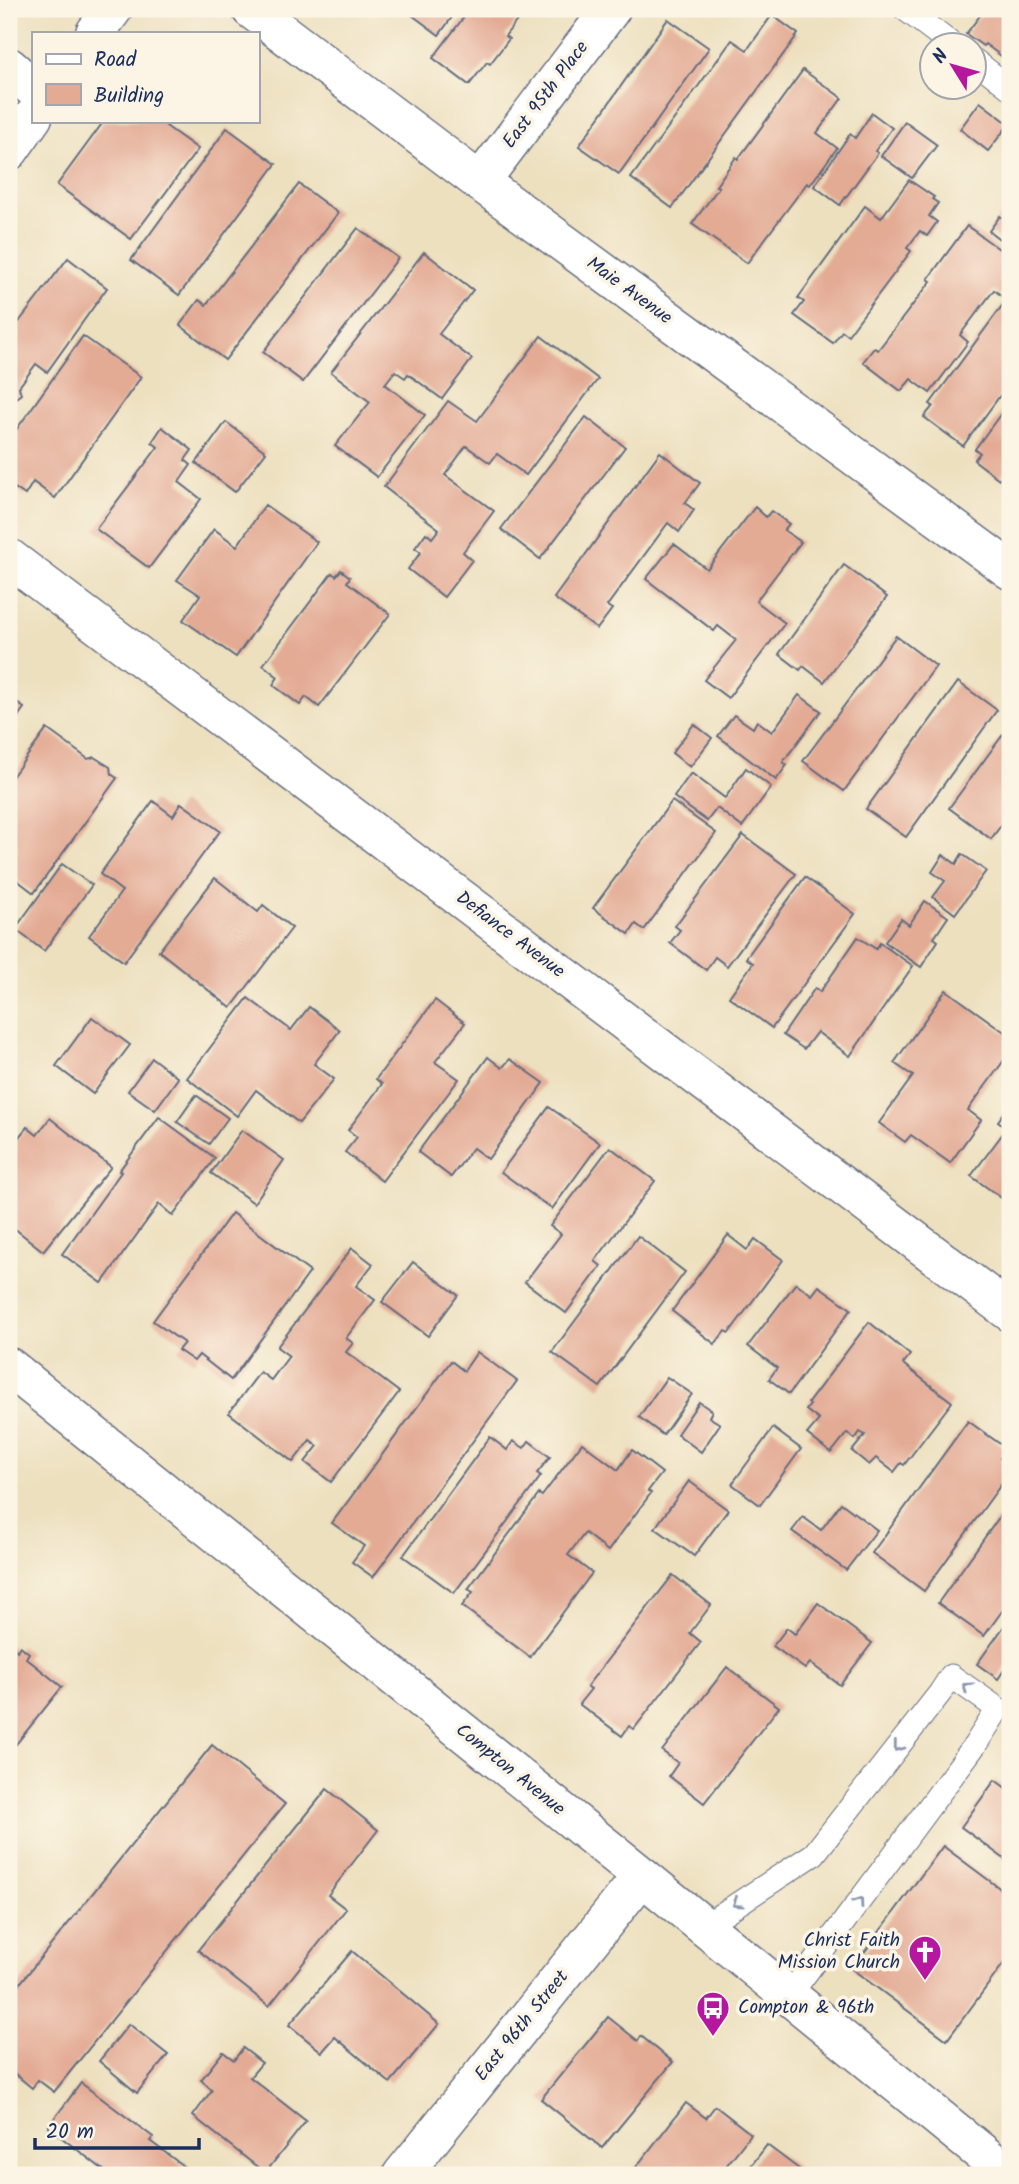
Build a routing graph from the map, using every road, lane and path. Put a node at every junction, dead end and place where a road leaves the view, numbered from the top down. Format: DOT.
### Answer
graph roads {
  1 [pos="113,9"];
  2 [pos="251,9"];
  3 [pos="611,9"];
  4 [pos="905,9"];
  5 [pos="96,32"];
  6 [pos="935,32"];
  7 [pos="9,67"];
  8 [pos="988,71"];
  9 [pos="32,87"];
  10 [pos="1010,88"];
  11 [pos="32,118"];
  12 [pos="9,150"];
  13 [pos="480,182"];
  14 [pos="9,558"];
  15 [pos="1010,570"];
  16 [pos="1010,1312"];
  17 [pos="9,1367"];
  18 [pos="642,1876"];
  19 [pos="704,1926"];
  20 [pos="789,1996"];
  21 [pos="402,2175"];
  22 [pos="1010,2175"];
  1 -- 5 [label="street"];
  2 -- 13 [label="street, Maie Avenue"];
  3 -- 13 [label="street, East 95th Place"];
  4 -- 6 [label="lane"];
  7 -- 9 [label="street"];
  8 -- 10 [label="lane"];
  11 -- 12 [label="street"];
  13 -- 15 [label="street, Maie Avenue"];
  14 -- 16 [label="street, Defiance Avenue"];
  17 -- 18 [label="street, Compton Avenue"];
  18 -- 19 [label="street, Compton Avenue"];
  18 -- 21 [label="street, East 96th Street"];
  19 -- 20 [label="street, Compton Avenue"];
  20 -- 19 [label="lane, one-way"];
  20 -- 22 [label="street, Compton Avenue"];
}
